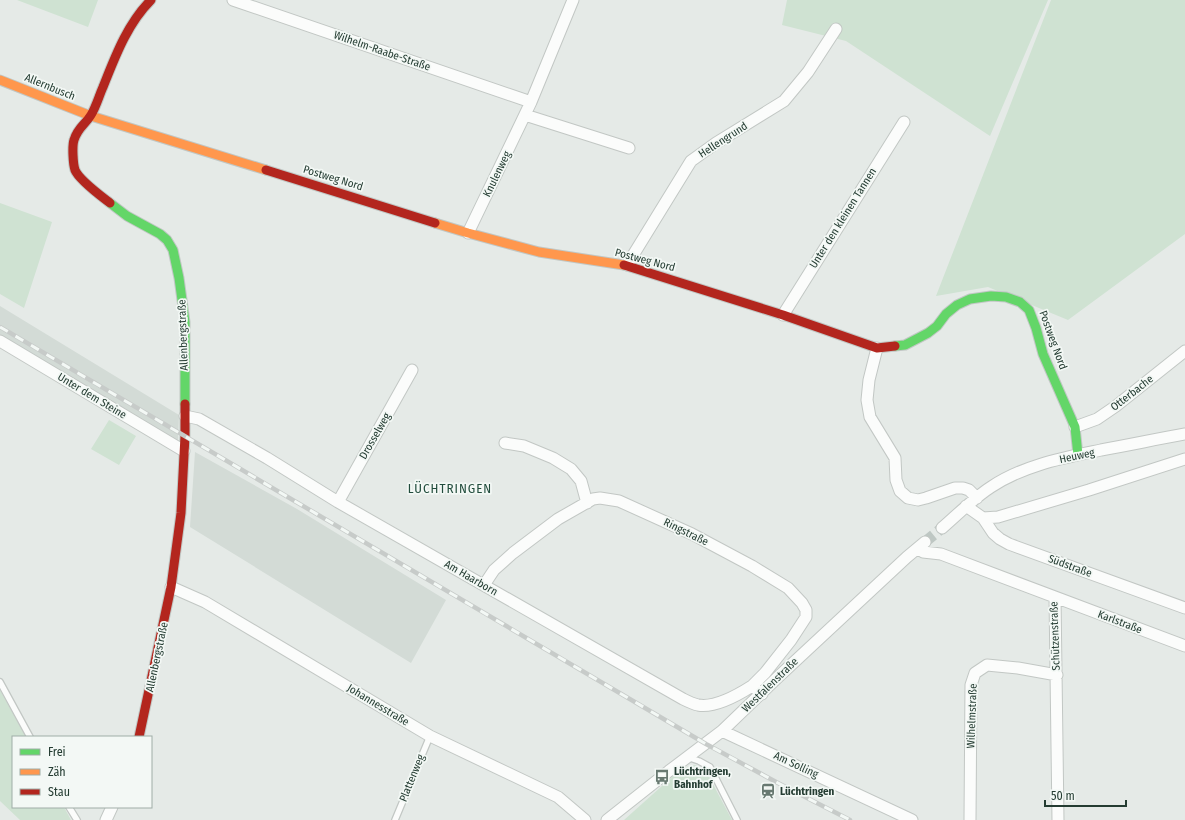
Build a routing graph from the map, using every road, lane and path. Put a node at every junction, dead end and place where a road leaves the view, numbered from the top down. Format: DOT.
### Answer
graph roads {
  1 [pos="151,0"];
  2 [pos="233,0"];
  3 [pos="573,0"];
  4 [pos="836,29"];
  5 [pos="0,80"];
  6 [pos="531,102"];
  7 [pos="525,115"];
  8 [pos="91,116"];
  9 [pos="904,122"];
  10 [pos="629,148"];
  11 [pos="468,233"];
  12 [pos="627,266"];
  13 [pos="783,315"];
  14 [pos="0,341"];
  15 [pos="877,348"];
  16 [pos="1185,351"];
  17 [pos="412,370"];
  18 [pos="185,416"];
  19 [pos="1075,428"];
  20 [pos="1185,434"];
  21 [pos="505,443"];
  22 [pos="184,451"];
  23 [pos="1078,455"];
  24 [pos="1185,459"];
  25 [pos="977,498"];
  26 [pos="338,502"];
  27 [pos="587,503"];
  28 [pos="966,506"];
  29 [pos="983,518"];
  30 [pos="942,528"];
  31 [pos="921,545"];
  32 [pos="484,585"];
  33 [pos="171,587"];
  34 [pos="1055,597"];
  35 [pos="1185,608"];
  36 [pos="1185,646"];
  37 [pos="1057,675"];
  38 [pos="0,682"];
  39 [pos="752,686"];
  40 [pos="762,694"];
  41 [pos="722,731"];
  42 [pos="29,736"];
  43 [pos="139,736"];
  44 [pos="430,736"];
  45 [pos="687,757"];
  46 [pos="70,808"];
  47 [pos="112,808"];
  48 [pos="76,820"];
  49 [pos="106,820"];
  50 [pos="395,820"];
  51 [pos="585,820"];
  52 [pos="607,820"];
  53 [pos="737,820"];
  54 [pos="912,820"];
  55 [pos="970,820"];
  56 [pos="1058,820"];
  1 -- 8 [label="street, Allenbergstraße"];
  2 -- 6 [label="street, Wilhelm-Raabe-Straße"];
  3 -- 6 [label="street, Knulenweg"];
  4 -- 12 [label="street, Hellengrund"];
  5 -- 8 [label="street, Allernbusch"];
  6 -- 7 [label="street, Knulenweg"];
  7 -- 10 [label="street"];
  7 -- 11 [label="street, Knulenweg"];
  8 -- 11 [label="street, Postweg Nord"];
  8 -- 18 [label="street, Allenbergstraße"];
  9 -- 13 [label="street, Unter den kleinen Tannen"];
  11 -- 12 [label="street, Postweg Nord"];
  12 -- 13 [label="street, Postweg Nord"];
  13 -- 15 [label="street, Postweg Nord"];
  14 -- 22 [label="street, Unter dem Steine"];
  15 -- 19 [label="street, Postweg Nord"];
  15 -- 25 [label="street"];
  16 -- 19 [label="street, Otterbache"];
  17 -- 26 [label="street, Drosselweg"];
  18 -- 22 [label="street, Allenbergstraße"];
  18 -- 26 [label="street, Am Haarborn"];
  19 -- 23 [label="street, Postweg Nord"];
  20 -- 23 [label="street, Heuweg"];
  21 -- 27 [label="street"];
  22 -- 33 [label="street, Allenbergstraße"];
  23 -- 25 [label="street, Heuweg"];
  24 -- 29 [label="street"];
  25 -- 28 [label="street"];
  26 -- 32 [label="street, Am Haarborn"];
  27 -- 32 [label="street, Ringstraße"];
  27 -- 39 [label="street, Ringstraße"];
  28 -- 29 [label="street, Südstraße"];
  28 -- 30 [label="street"];
  29 -- 35 [label="street, Südstraße"];
  31 -- 34 [label="street, Schützenstraße"];
  31 -- 40 [label="street, Westfalenstraße"];
  32 -- 39 [label="street, Am Haarborn"];
  33 -- 43 [label="street, Allenbergstraße"];
  33 -- 44 [label="street, Johannesstraße"];
  34 -- 36 [label="street, Karlstraße"];
  34 -- 37 [label="street, Schützenstraße"];
  37 -- 55 [label="street, Wilhelmstraße"];
  37 -- 56 [label="street, Schützenstraße"];
  38 -- 42 [label="lane"];
  39 -- 40 [label="street"];
  40 -- 41 [label="street, Westfalenstraße"];
  41 -- 45 [label="street, Westfalenstraße"];
  41 -- 54 [label="street, Am Solling"];
  44 -- 50 [label="lane, Plattenweg"];
  44 -- 51 [label="street, Johannesstraße"];
  45 -- 52 [label="street, Westfalenstraße"];
  45 -- 53 [label="lane"];
  46 -- 48 [label="lane"];
  47 -- 49 [label="street"];
}
